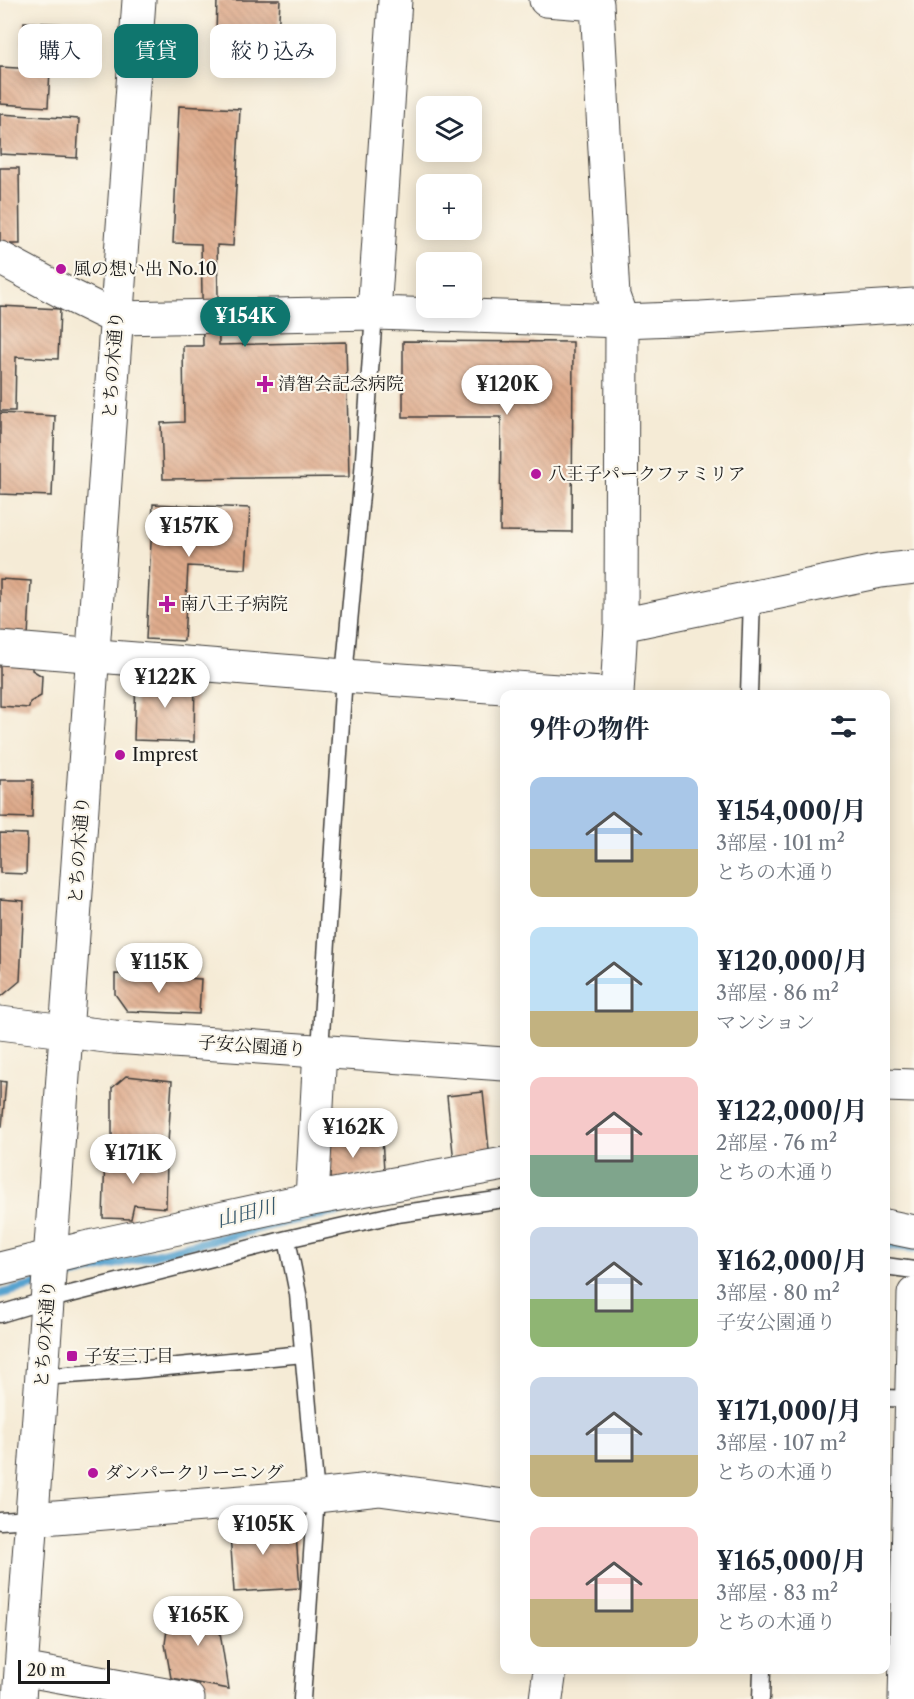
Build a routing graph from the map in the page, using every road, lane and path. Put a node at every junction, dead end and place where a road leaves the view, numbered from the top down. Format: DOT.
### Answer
graph roads {
  1 [pos="139,0"];
  2 [pos="395,0"];
  3 [pos="546,0"];
  4 [pos="0,258"];
  5 [pos="914,305"];
  6 [pos="374,313"];
  7 [pos="116,318"];
  8 [pos="622,321"];
  9 [pos="914,567"];
  10 [pos="752,597"];
  11 [pos="621,625"];
  12 [pos="0,648"];
  13 [pos="93,655"];
  14 [pos="344,676"];
  15 [pos="545,690"];
  16 [pos="617,690"];
  17 [pos="749,690"];
  18 [pos="0,1023"];
  19 [pos="66,1031"];
  20 [pos="320,1050"];
  21 [pos="500,1064"];
  22 [pos="890,1085"];
  23 [pos="914,1086"];
  24 [pos="500,1165"];
  25 [pos="312,1199"];
  26 [pos="500,1200"];
  27 [pos="890,1227"];
  28 [pos="914,1232"];
  29 [pos="287,1239"];
  30 [pos="890,1267"];
  31 [pos="0,1269"];
  32 [pos="914,1270"];
  33 [pos="49,1277"];
  34 [pos="914,1294"];
  35 [pos="0,1314"];
  36 [pos="303,1353"];
  37 [pos="42,1377"];
  38 [pos="898,1398"];
  39 [pos="316,1496"];
  40 [pos="500,1505"];
  41 [pos="16,1520"];
  42 [pos="903,1528"];
  43 [pos="549,1674"];
  44 [pos="762,1674"];
  45 [pos="13,1679"];
  46 [pos="188,1699"];
  47 [pos="302,1699"];
  48 [pos="546,1699"];
  49 [pos="761,1699"];
  50 [pos="905,1699"];
  1 -- 7 [label="street, とちの木通り"];
  2 -- 6 [label="street"];
  3 -- 8 [label="street"];
  4 -- 7 [label="street"];
  5 -- 8 [label="street"];
  6 -- 7 [label="street"];
  6 -- 8 [label="street"];
  6 -- 14 [label="lane"];
  7 -- 13 [label="street, とちの木通り"];
  8 -- 11 [label="street"];
  9 -- 10 [label="street"];
  10 -- 11 [label="street"];
  10 -- 17 [label="lane"];
  11 -- 16 [label="street"];
  12 -- 13 [label="street"];
  13 -- 14 [label="street"];
  13 -- 19 [label="street, とちの木通り"];
  14 -- 15 [label="street"];
  14 -- 20 [label="lane"];
  18 -- 19 [label="street, 子安公園通り"];
  19 -- 20 [label="street, 子安公園通り"];
  19 -- 33 [label="street, とちの木通り"];
  20 -- 21 [label="street, 子安公園通り"];
  20 -- 25 [label="street"];
  22 -- 23 [label="street"];
  24 -- 25 [label="street"];
  25 -- 33 [label="street"];
  26 -- 29 [label="lane"];
  27 -- 28 [label="street"];
  29 -- 33 [label="lane"];
  29 -- 36 [label="lane"];
  30 -- 32 [label="lane"];
  31 -- 33 [label="street"];
  33 -- 35 [label="lane"];
  33 -- 37 [label="street, とちの木通り"];
  34 -- 38 [label="street"];
  36 -- 37 [label="lane"];
  36 -- 39 [label="lane"];
  37 -- 41 [label="street, とちの木通り"];
  38 -- 42 [label="street"];
  39 -- 40 [label="street"];
  39 -- 41 [label="street"];
  39 -- 47 [label="lane"];
  41 -- 45 [label="street, とちの木通り"];
  42 -- 50 [label="street"];
  43 -- 48 [label="street"];
  44 -- 49 [label="lane"];
  45 -- 46 [label="street"];
}
